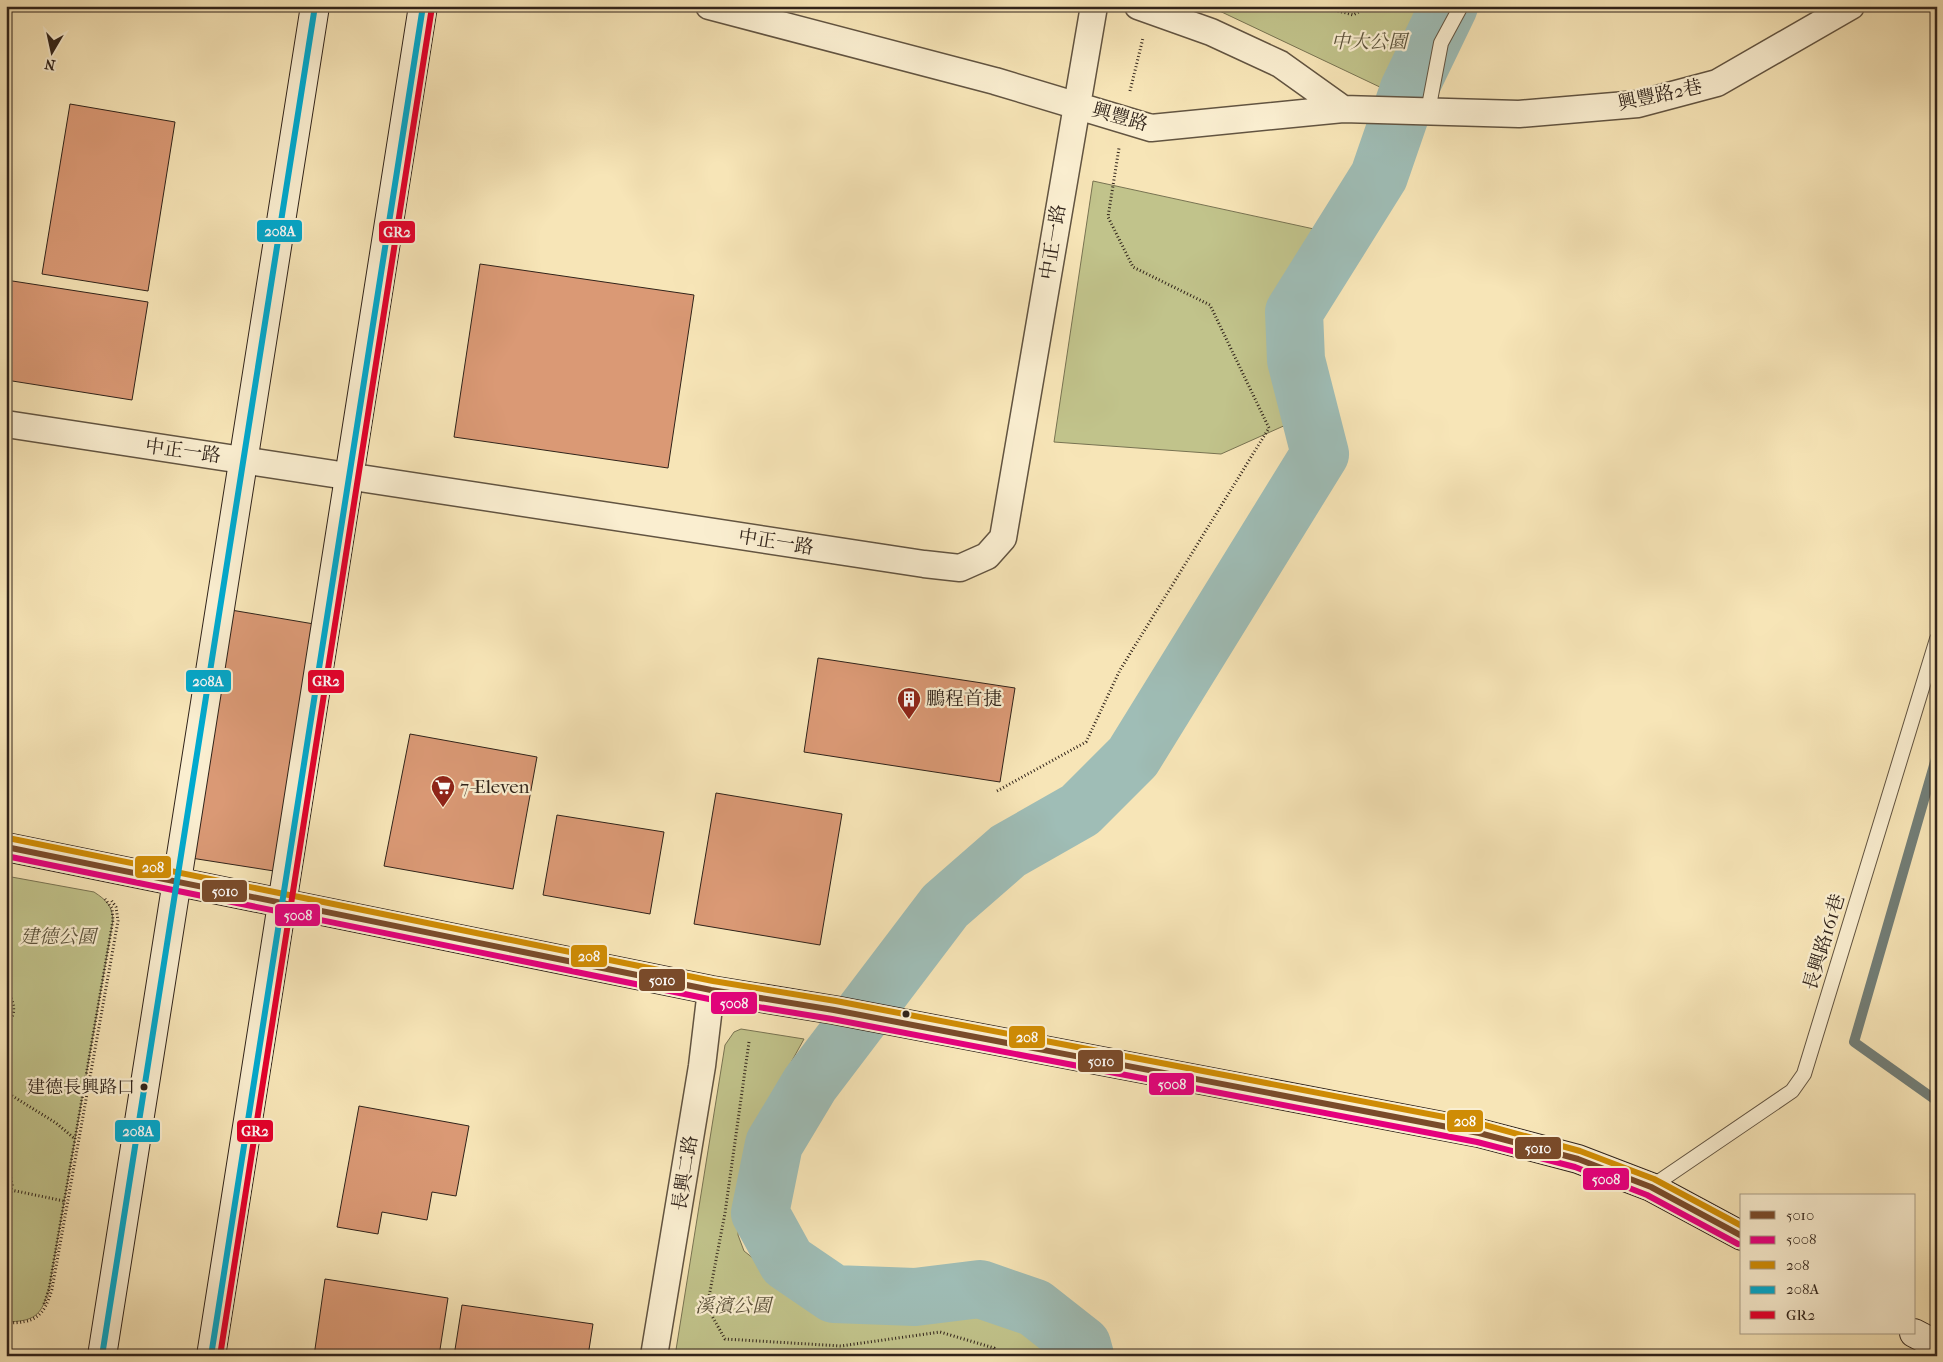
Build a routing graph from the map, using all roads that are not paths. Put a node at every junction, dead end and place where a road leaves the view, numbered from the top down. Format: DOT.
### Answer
graph roads {
  1 [pos="315,6"];
  2 [pos="423,6"];
  3 [pos="710,6"];
  4 [pos="1094,6"];
  5 [pos="1461,6"];
  6 [pos="1851,6"];
  7 [pos="1144,8"];
  8 [pos="1076,104"];
  9 [pos="1343,109"];
  10 [pos="1377,110"];
  11 [pos="1424,111"];
  12 [pos="6,424"];
  13 [pos="244,460"];
  14 [pos="349,476"];
  15 [pos="1937,639"];
  16 [pos="6,847"];
  17 [pos="177,882"];
  18 [pos="282,903"];
  19 [pos="712,990"];
  20 [pos="1651,1187"];
  21 [pos="1740,1235"];
  22 [pos="1916,1334"];
  23 [pos="1937,1345"];
  24 [pos="102,1356"];
  25 [pos="211,1356"];
  26 [pos="654,1356"];
  1 -- 13 [label="main road"];
  2 -- 14 [label="main road"];
  3 -- 8 [label="street, 興豐路"];
  4 -- 8 [label="street, 中正一路"];
  5 -- 11 [label="lane"];
  6 -- 11 [label="street, 興豐路2巷"];
  7 -- 9 [label="street"];
  8 -- 9 [label="street, 興豐路"];
  8 -- 14 [label="street, 中正一路"];
  9 -- 10 [label="street, 興豐路"];
  10 -- 11 [label="street, 興豐路2巷"];
  12 -- 13 [label="street, 中正一路"];
  13 -- 14 [label="street, 中正一路"];
  13 -- 17 [label="main road"];
  14 -- 18 [label="main road"];
  15 -- 20 [label="lane, 長興路161巷"];
  16 -- 17 [label="main road"];
  17 -- 18 [label="main road"];
  17 -- 24 [label="main road"];
  18 -- 19 [label="main road"];
  18 -- 25 [label="main road"];
  19 -- 20 [label="main road"];
  19 -- 26 [label="street, 長興二路"];
  20 -- 21 [label="main road"];
  22 -- 23 [label="main road"];
}
